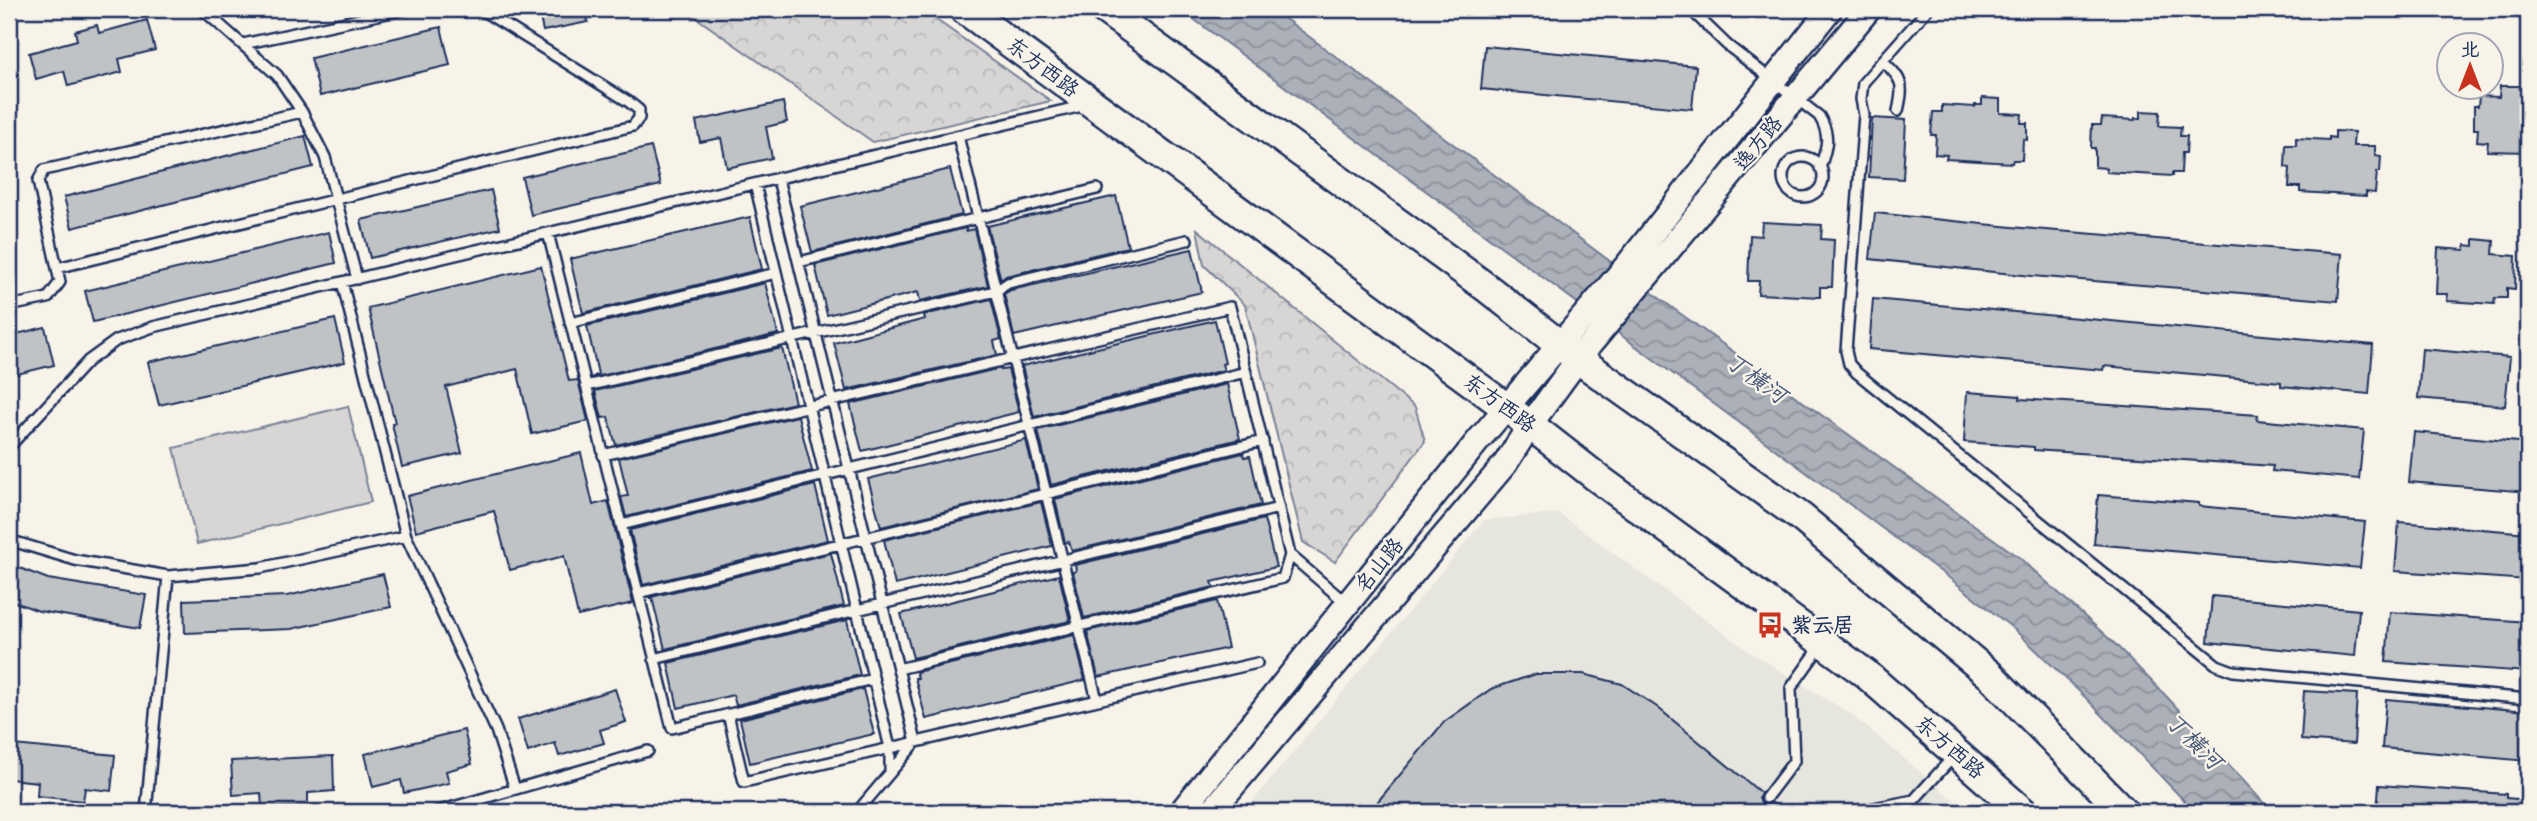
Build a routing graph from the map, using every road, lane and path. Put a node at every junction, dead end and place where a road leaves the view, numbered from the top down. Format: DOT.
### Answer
graph roads {
  1 [pos="202,9"];
  2 [pos="406,9"];
  3 [pos="480,9"];
  4 [pos="964,9"];
  5 [pos="1104,9"];
  6 [pos="1690,9"];
  7 [pos="1830,9"];
  8 [pos="1869,9"];
  9 [pos="1928,9"];
  10 [pos="2517,9"];
  11 [pos="2528,18"];
  12 [pos="243,44"];
  13 [pos="1883,61"];
  14 [pos="1773,80"];
  15 [pos="1796,97"];
  16 [pos="1092,104"];
  17 [pos="1898,111"];
  18 [pos="302,112"];
  19 [pos="958,136"];
  20 [pos="1820,168"];
  21 [pos="778,179"];
  22 [pos="755,184"];
  23 [pos="1097,188"];
  24 [pos="336,200"];
  25 [pos="978,218"];
  26 [pos="548,233"];
  27 [pos="1187,240"];
  28 [pos="799,262"];
  29 [pos="57,268"];
  30 [pos="776,273"];
  31 [pos="357,279"];
  32 [pos="342,282"];
  33 [pos="996,291"];
  34 [pos="9,306"];
  35 [pos="1580,320"];
  36 [pos="570,323"];
  37 [pos="816,332"];
  38 [pos="792,338"];
  39 [pos="1569,352"];
  40 [pos="1013,358"];
  41 [pos="1246,373"];
  42 [pos="586,386"];
  43 [pos="833,401"];
  44 [pos="808,407"];
  45 [pos="1506,407"];
  46 [pos="1029,425"];
  47 [pos="1530,425"];
  48 [pos="1262,441"];
  49 [pos="9,447"];
  50 [pos="603,455"];
  51 [pos="849,469"];
  52 [pos="825,475"];
  53 [pos="1046,494"];
  54 [pos="1279,508"];
  55 [pos="621,525"];
  56 [pos="406,536"];
  57 [pos="866,538"];
  58 [pos="9,540"];
  59 [pos="841,544"];
  60 [pos="1290,555"];
  61 [pos="1062,560"];
  62 [pos="168,576"];
  63 [pos="638,593"];
  64 [pos="882,604"];
  65 [pos="1347,604"];
  66 [pos="857,610"];
  67 [pos="1079,626"];
  68 [pos="1823,642"];
  69 [pos="654,659"];
  70 [pos="1257,663"];
  71 [pos="898,669"];
  72 [pos="873,679"];
  73 [pos="2528,699"];
  74 [pos="1097,700"];
  75 [pos="728,714"];
  76 [pos="916,742"];
  77 [pos="890,748"];
  78 [pos="648,751"];
  79 [pos="1957,754"];
  80 [pos="890,774"];
  81 [pos="515,789"];
  82 [pos="1766,798"];
  83 [pos="146,812"];
  84 [pos="436,812"];
  85 [pos="857,812"];
  86 [pos="1181,812"];
  87 [pos="1211,812"];
  88 [pos="1853,812"];
  89 [pos="2023,812"];
  90 [pos="2124,812"];
  1 -- 12 [label="lane"];
  2 -- 12 [label="lane"];
  3 -- 24 [label="lane"];
  4 -- 16 [label="main road, 东方西路"];
  5 -- 39 [label="main road"];
  6 -- 14 [label="lane"];
  7 -- 14 [label="street, 逸方路"];
  8 -- 15 [label="street, 逸方路"];
  9 -- 13 [label="lane"];
  10 -- 11 [label="lane"];
  12 -- 18 [label="lane"];
  13 -- 17 [label="lane"];
  13 -- 73 [label="lane"];
  14 -- 15 [label="lane"];
  14 -- 35 [label="street, 逸方路"];
  15 -- 20 [label="lane"];
  15 -- 39 [label="street, 逸方路"];
  16 -- 19 [label="lane"];
  16 -- 45 [label="main road, 东方西路"];
  18 -- 24 [label="lane"];
  18 -- 29 [label="lane"];
  19 -- 21 [label="lane"];
  19 -- 25 [label="lane"];
  20 -- 20 [label="lane"];
  21 -- 22 [label="lane"];
  21 -- 28 [label="lane"];
  22 -- 26 [label="lane"];
  22 -- 30 [label="lane"];
  23 -- 25 [label="lane"];
  24 -- 29 [label="lane"];
  24 -- 31 [label="lane"];
  25 -- 28 [label="lane"];
  25 -- 33 [label="lane"];
  26 -- 31 [label="lane"];
  26 -- 36 [label="lane"];
  27 -- 33 [label="lane"];
  28 -- 37 [label="lane"];
  29 -- 34 [label="lane"];
  30 -- 36 [label="lane"];
  30 -- 38 [label="lane"];
  31 -- 32 [label="lane"];
  32 -- 49 [label="lane"];
  32 -- 56 [label="lane"];
  33 -- 37 [label="lane"];
  33 -- 40 [label="lane"];
  35 -- 39 [label="street, 名山路"];
  36 -- 42 [label="lane"];
  37 -- 38 [label="lane"];
  37 -- 43 [label="lane"];
  38 -- 42 [label="lane"];
  38 -- 44 [label="lane"];
  39 -- 45 [label="street, 名山路"];
  39 -- 47 [label="street, 名山路"];
  39 -- 90 [label="main road"];
  40 -- 41 [label="lane"];
  40 -- 43 [label="lane"];
  40 -- 46 [label="lane"];
  41 -- 46 [label="lane"];
  41 -- 48 [label="lane"];
  42 -- 50 [label="lane"];
  43 -- 44 [label="lane"];
  43 -- 51 [label="lane"];
  44 -- 50 [label="lane"];
  44 -- 52 [label="lane"];
  45 -- 47 [label="main road, 东方西路"];
  45 -- 65 [label="street, 名山路"];
  46 -- 51 [label="lane"];
  46 -- 53 [label="lane"];
  47 -- 68 [label="main road, 东方西路"];
  47 -- 87 [label="street, 名山路"];
  48 -- 53 [label="lane"];
  48 -- 54 [label="lane"];
  50 -- 55 [label="lane"];
  51 -- 52 [label="lane"];
  51 -- 57 [label="lane"];
  52 -- 55 [label="lane"];
  52 -- 59 [label="lane"];
  53 -- 57 [label="lane"];
  53 -- 61 [label="lane"];
  54 -- 60 [label="lane"];
  54 -- 61 [label="lane"];
  55 -- 63 [label="lane"];
  56 -- 62 [label="lane"];
  56 -- 81 [label="lane"];
  57 -- 59 [label="lane"];
  57 -- 64 [label="lane"];
  58 -- 62 [label="lane"];
  59 -- 63 [label="lane"];
  59 -- 66 [label="lane"];
  60 -- 65 [label="lane"];
  60 -- 67 [label="lane"];
  61 -- 64 [label="lane"];
  61 -- 67 [label="lane"];
  62 -- 83 [label="lane"];
  63 -- 69 [label="lane"];
  64 -- 66 [label="lane"];
  64 -- 71 [label="lane"];
  65 -- 86 [label="street, 名山路"];
  66 -- 69 [label="lane"];
  66 -- 72 [label="lane"];
  67 -- 71 [label="lane"];
  67 -- 74 [label="lane"];
  68 -- 79 [label="main road, 东方西路"];
  68 -- 82 [label="lane"];
  69 -- 75 [label="lane"];
  70 -- 74 [label="lane"];
  71 -- 76 [label="lane"];
  72 -- 75 [label="lane"];
  72 -- 77 [label="lane"];
  74 -- 76 [label="lane"];
  75 -- 77 [label="lane"];
  76 -- 77 [label="lane"];
  76 -- 80 [label="lane"];
  77 -- 80 [label="lane"];
  78 -- 81 [label="lane"];
  79 -- 88 [label="lane"];
  79 -- 89 [label="main road, 东方西路"];
  80 -- 85 [label="lane"];
  81 -- 84 [label="lane"];
}
